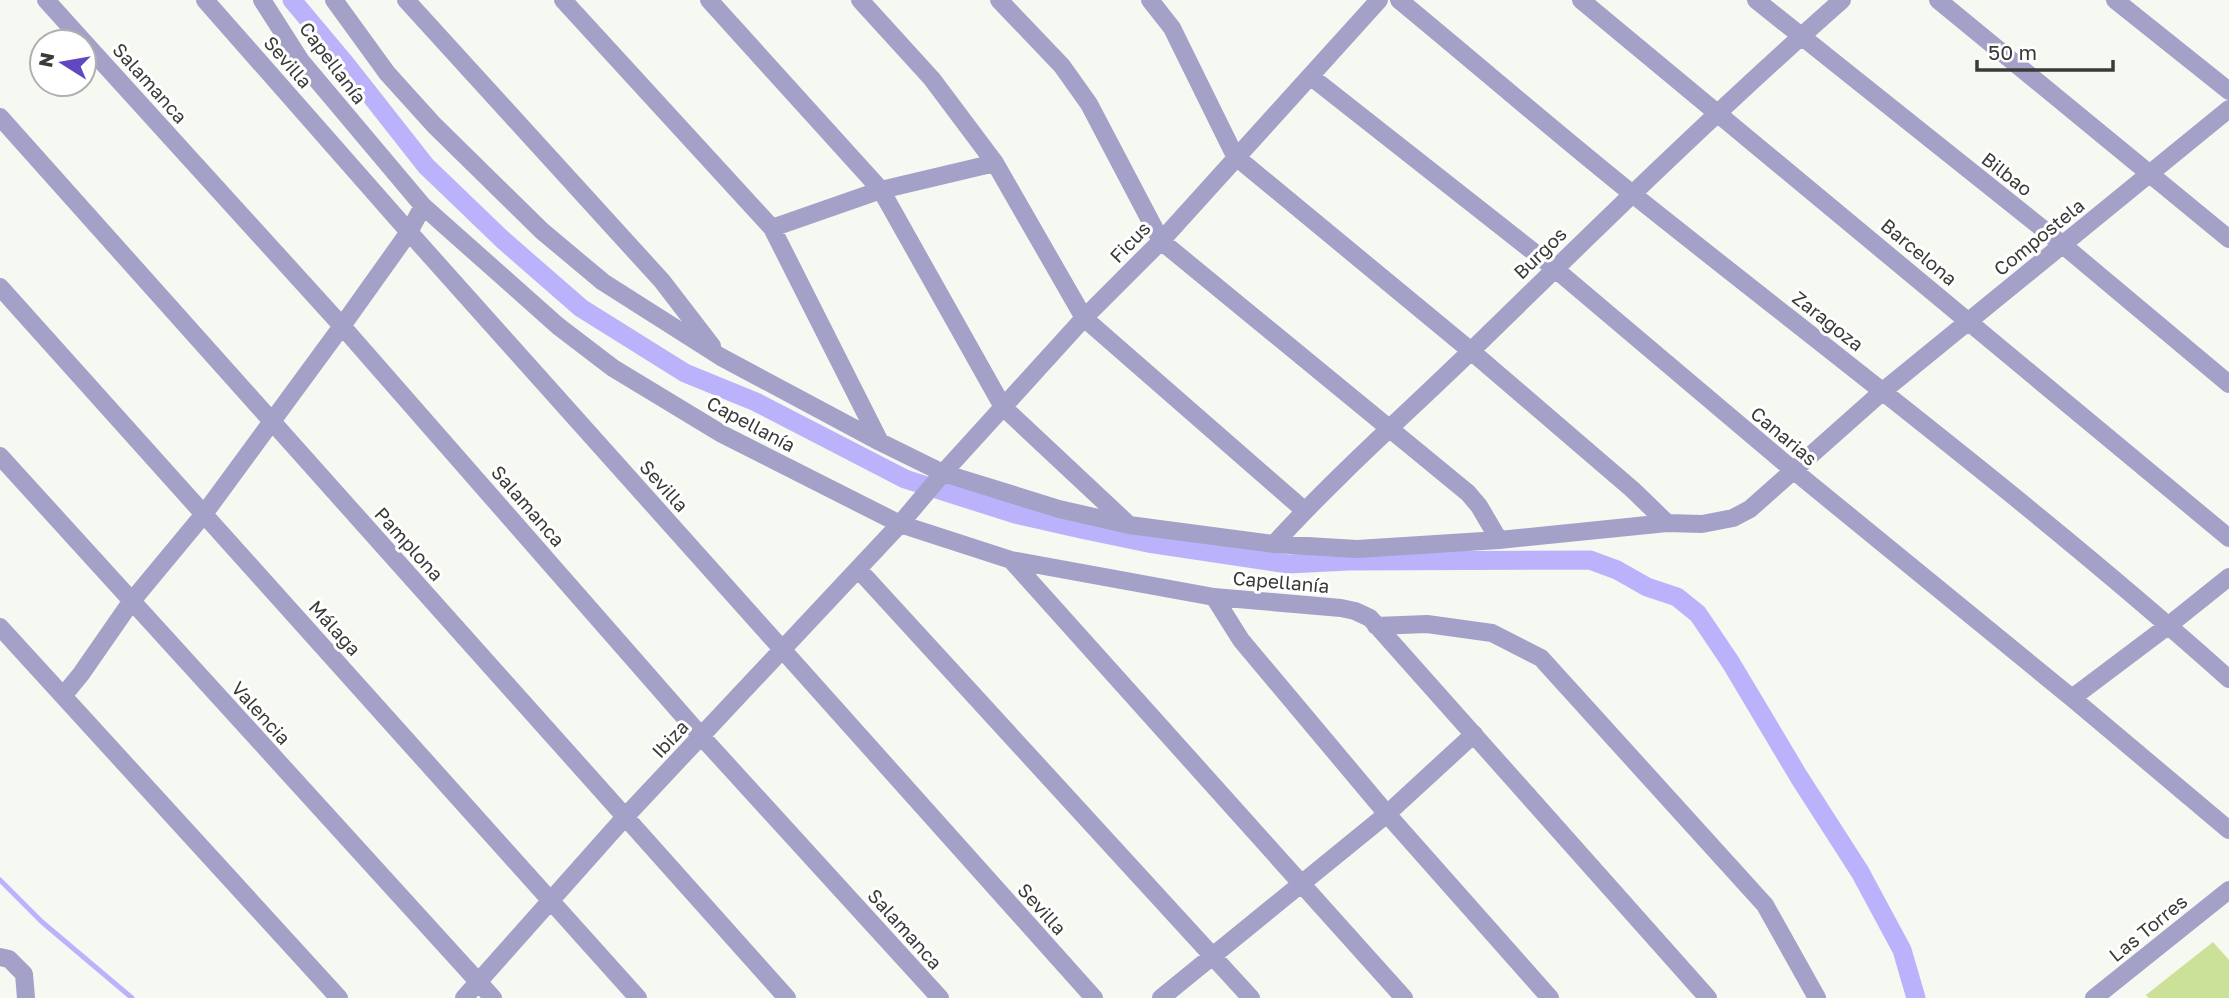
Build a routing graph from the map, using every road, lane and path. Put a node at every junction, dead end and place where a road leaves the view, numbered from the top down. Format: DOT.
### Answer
graph roads {
  1 [pos="46,0"];
  2 [pos="205,0"];
  3 [pos="262,0"];
  4 [pos="334,0"];
  5 [pos="406,0"];
  6 [pos="563,0"];
  7 [pos="709,0"];
  8 [pos="860,0"];
  9 [pos="999,0"];
  10 [pos="1150,0"];
  11 [pos="1380,0"];
  12 [pos="1399,0"];
  13 [pos="1581,0"];
  14 [pos="1756,0"];
  15 [pos="1842,0"];
  16 [pos="1938,0"];
  17 [pos="2115,0"];
  18 [pos="71,28"];
  19 [pos="1800,37"];
  20 [pos="98,57"];
  21 [pos="1310,76"];
  22 [pos="2229,91"];
  23 [pos="2229,109"];
  24 [pos="1718,114"];
  25 [pos="0,117"];
  26 [pos="1235,156"];
  27 [pos="995,163"];
  28 [pos="2150,173"];
  29 [pos="881,190"];
  30 [pos="1634,195"];
  31 [pos="423,206"];
  32 [pos="772,228"];
  33 [pos="409,232"];
  34 [pos="2229,239"];
  35 [pos="1161,241"];
  36 [pos="2063,245"];
  37 [pos="1554,268"];
  38 [pos="0,287"];
  39 [pos="1084,318"];
  40 [pos="1969,321"];
  41 [pos="342,326"];
  42 [pos="1471,351"];
  43 [pos="721,357"];
  44 [pos="2229,384"];
  45 [pos="1883,391"];
  46 [pos="1003,407"];
  47 [pos="270,421"];
  48 [pos="1388,429"];
  49 [pos="880,442"];
  50 [pos="0,456"];
  51 [pos="1793,470"];
  52 [pos="939,477"];
  53 [pos="1750,509"];
  54 [pos="1304,510"];
  55 [pos="204,513"];
  56 [pos="905,518"];
  57 [pos="1667,523"];
  58 [pos="1129,524"];
  59 [pos="2229,538"];
  60 [pos="1499,540"];
  61 [pos="1274,544"];
  62 [pos="1011,560"];
  63 [pos="858,569"];
  64 [pos="2229,578"];
  65 [pos="1214,597"];
  66 [pos="131,602"];
  67 [pos="1373,622"];
  68 [pos="2169,625"];
  69 [pos="0,627"];
  70 [pos="782,651"];
  71 [pos="2229,679"];
  72 [pos="63,696"];
  73 [pos="2072,698"];
  74 [pos="1474,734"];
  75 [pos="701,736"];
  76 [pos="1387,814"];
  77 [pos="625,817"];
  78 [pos="2229,831"];
  79 [pos="1303,884"];
  80 [pos="2229,890"];
  81 [pos="551,901"];
  82 [pos="1213,955"];
  83 [pos="0,957"];
  84 [pos="479,982"];
  85 [pos="26,998"];
  86 [pos="340,998"];
  87 [pos="464,998"];
  88 [pos="493,998"];
  89 [pos="638,998"];
  90 [pos="788,998"];
  91 [pos="940,998"];
  92 [pos="1094,998"];
  93 [pos="1161,998"];
  94 [pos="1251,998"];
  95 [pos="1404,998"];
  96 [pos="1550,998"];
  97 [pos="1708,998"];
  98 [pos="1817,998"];
  99 [pos="2094,998"];
  1 -- 18 [label="street, Salamanca"];
  2 -- 33 [label="street, Sevilla"];
  3 -- 31 [label="street, Capellanía"];
  4 -- 43 [label="street, Capellanía"];
  5 -- 43 [label="street, Capellanía"];
  6 -- 32 [label="street"];
  7 -- 29 [label="street"];
  8 -- 27 [label="street"];
  9 -- 35 [label="street"];
  10 -- 26 [label="street"];
  11 -- 21 [label="street, Ficus"];
  12 -- 30 [label="street, Zaragoza"];
  13 -- 24 [label="street, Barcelona"];
  14 -- 19 [label="street, Bilbao"];
  15 -- 19 [label="street, Burgos"];
  16 -- 28 [label="street"];
  17 -- 22 [label="street"];
  19 -- 24 [label="street, Burgos"];
  19 -- 36 [label="street, Bilbao"];
  20 -- 41 [label="street, Salamanca"];
  21 -- 26 [label="street, Ficus"];
  21 -- 37 [label="street, Canarias"];
  23 -- 28 [label="street, Compostela"];
  24 -- 30 [label="street, Burgos"];
  24 -- 40 [label="street, Barcelona"];
  25 -- 47 [label="street, Pamplona"];
  26 -- 35 [label="street, Ficus"];
  26 -- 42 [label="street"];
  27 -- 29 [label="street"];
  27 -- 39 [label="street"];
  28 -- 34 [label="street"];
  28 -- 36 [label="street, Compostela"];
  29 -- 32 [label="street"];
  29 -- 46 [label="street"];
  30 -- 37 [label="street, Burgos"];
  30 -- 45 [label="street, Zaragoza"];
  31 -- 33 [label="street"];
  31 -- 56 [label="street, Capellanía"];
  32 -- 49 [label="street"];
  33 -- 41 [label="street"];
  33 -- 70 [label="street, Sevilla"];
  35 -- 39 [label="street, Ficus"];
  35 -- 48 [label="street"];
  36 -- 40 [label="street, Compostela"];
  36 -- 44 [label="street, Bilbao"];
  37 -- 42 [label="street, Burgos"];
  37 -- 51 [label="street, Canarias"];
  38 -- 55 [label="street, Málaga"];
  39 -- 46 [label="street, Ficus"];
  39 -- 54 [label="street"];
  40 -- 45 [label="street, Compostela"];
  40 -- 59 [label="street, Barcelona"];
  41 -- 47 [label="street"];
  41 -- 75 [label="street, Salamanca"];
  42 -- 48 [label="street, Burgos"];
  42 -- 57 [label="street"];
  43 -- 49 [label="street, Capellanía"];
  45 -- 51 [label="street, Compostela"];
  45 -- 68 [label="street, Zaragoza"];
  46 -- 52 [label="street, Ficus"];
  46 -- 58 [label="street"];
  47 -- 55 [label="street"];
  47 -- 77 [label="street, Pamplona"];
  48 -- 54 [label="street, Burgos"];
  48 -- 60 [label="street"];
  49 -- 52 [label="street, Capellanía"];
  50 -- 66 [label="street, Valencia"];
  51 -- 53 [label="street, Compostela"];
  51 -- 73 [label="street, Canarias"];
  52 -- 56 [label="street, Ficus"];
  52 -- 58 [label="street, Capellanía"];
  53 -- 57 [label="street, Capellanía"];
  54 -- 61 [label="street, Burgos"];
  55 -- 66 [label="street"];
  55 -- 81 [label="street, Málaga"];
  56 -- 62 [label="street, Capellanía"];
  56 -- 63 [label="street, Ibiza"];
  57 -- 60 [label="street, Capellanía"];
  58 -- 61 [label="street, Capellanía"];
  60 -- 61 [label="street, Capellanía"];
  62 -- 65 [label="street, Capellanía"];
  62 -- 79 [label="street"];
  63 -- 70 [label="street, Ibiza"];
  63 -- 82 [label="street"];
  64 -- 68 [label="street"];
  65 -- 67 [label="street, Capellanía"];
  65 -- 76 [label="street"];
  66 -- 72 [label="street"];
  66 -- 84 [label="street, Valencia"];
  67 -- 74 [label="street"];
  67 -- 98 [label="street"];
  68 -- 71 [label="street, Zaragoza"];
  68 -- 73 [label="street"];
  69 -- 72 [label="street"];
  70 -- 75 [label="street, Ibiza"];
  70 -- 92 [label="street, Sevilla"];
  72 -- 86 [label="street"];
  73 -- 78 [label="street, Canarias"];
  74 -- 76 [label="street"];
  74 -- 97 [label="street"];
  75 -- 77 [label="street, Ibiza"];
  75 -- 91 [label="street, Salamanca"];
  76 -- 79 [label="street"];
  76 -- 96 [label="street"];
  77 -- 81 [label="street, Ibiza"];
  77 -- 90 [label="street, Pamplona"];
  79 -- 82 [label="street"];
  79 -- 95 [label="street"];
  80 -- 99 [label="street, Las Torres"];
  81 -- 84 [label="street, Ibiza"];
  81 -- 89 [label="street, Málaga"];
  82 -- 93 [label="street"];
  82 -- 94 [label="street"];
  83 -- 85 [label="street"];
  84 -- 87 [label="street, Ibiza"];
  84 -- 88 [label="street, Valencia"];
}
